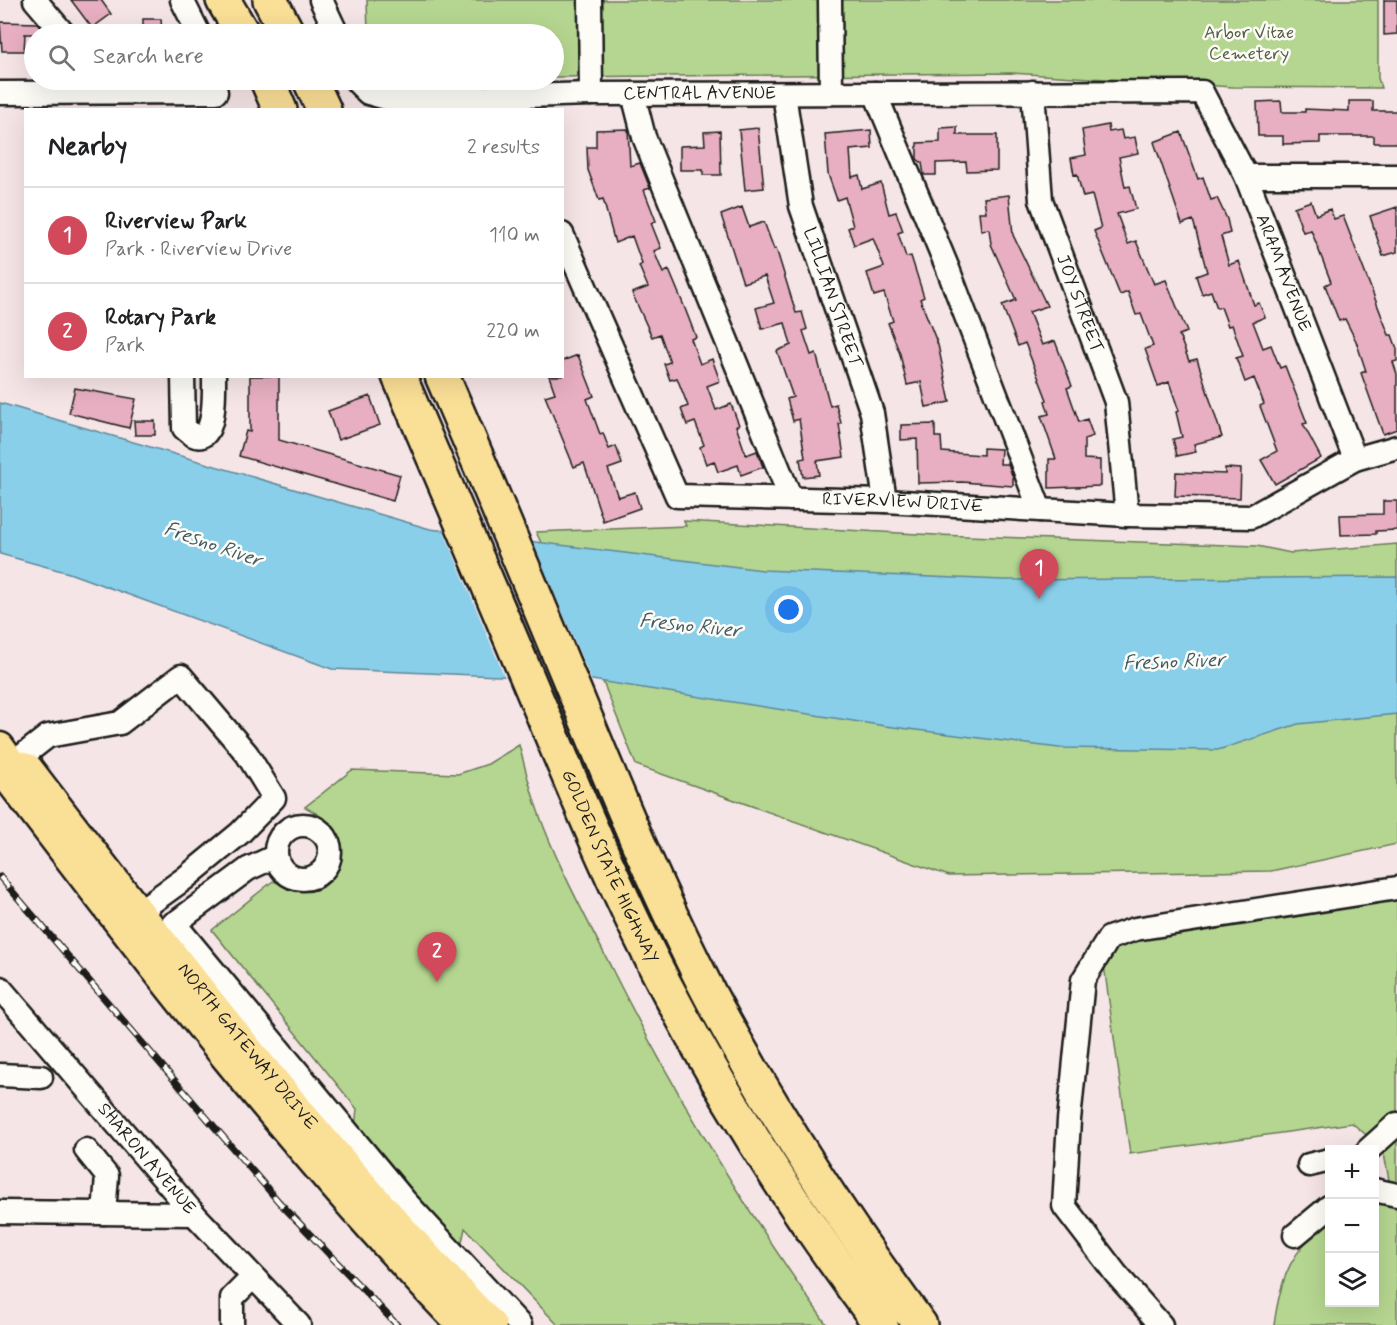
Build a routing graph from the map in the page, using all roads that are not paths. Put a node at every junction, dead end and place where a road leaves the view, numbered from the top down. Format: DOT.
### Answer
graph roads {
  1 [pos="35,0"];
  2 [pos="182,0"];
  3 [pos="224,0"];
  4 [pos="270,0"];
  5 [pos="321,0"];
  6 [pos="590,0"];
  7 [pos="830,0"];
  8 [pos="55,24"];
  9 [pos="194,24"];
  10 [pos="237,24"];
  11 [pos="283,24"];
  12 [pos="332,24"];
  13 [pos="46,90"];
  14 [pos="162,90"];
  15 [pos="271,90"];
  16 [pos="315,90"];
  17 [pos="371,90"];
  18 [pos="1033,92"];
  19 [pos="1202,92"];
  20 [pos="0,93"];
  21 [pos="831,93"];
  22 [pos="875,93"];
  23 [pos="217,94"];
  24 [pos="591,94"];
  25 [pos="633,94"];
  26 [pos="784,94"];
  27 [pos="536,102"];
  28 [pos="279,108"];
  29 [pos="323,108"];
  30 [pos="1246,176"];
  31 [pos="1397,176"];
  32 [pos="564,239"];
  33 [pos="183,378"];
  34 [pos="214,378"];
  35 [pos="400,378"];
  36 [pos="443,378"];
  37 [pos="1397,447"];
  38 [pos="1355,459"];
  39 [pos="791,499"];
  40 [pos="885,501"];
  41 [pos="1040,510"];
  42 [pos="1127,515"];
  43 [pos="6,755"];
  44 [pos="276,856"];
  45 [pos="1397,888"];
  46 [pos="129,919"];
  47 [pos="157,937"];
  48 [pos="0,988"];
  49 [pos="0,1075"];
  50 [pos="41,1077"];
  51 [pos="1397,1124"];
  52 [pos="1373,1145"];
  53 [pos="86,1150"];
  54 [pos="1379,1191"];
  55 [pos="1397,1195"];
  56 [pos="1325,1209"];
  57 [pos="0,1212"];
  58 [pos="104,1213"];
  59 [pos="194,1214"];
  60 [pos="390,1217"];
  61 [pos="1295,1235"];
  62 [pos="833,1261"];
  63 [pos="253,1277"];
  64 [pos="232,1325"];
  65 [pos="299,1325"];
  66 [pos="461,1325"];
  67 [pos="492,1325"];
  68 [pos="520,1325"];
  69 [pos="871,1325"];
  70 [pos="881,1325"];
  71 [pos="920,1325"];
  72 [pos="1161,1325"];
  1 -- 8 [label="street"];
  2 -- 9 [label="street"];
  3 -- 10 [label="highway"];
  4 -- 11 [label="highway"];
  5 -- 12 [label="street"];
  6 -- 24 [label="street"];
  7 -- 21 [label="street"];
  13 -- 20 [label="street"];
  14 -- 23 [label="street"];
  15 -- 28 [label="highway"];
  16 -- 29 [label="highway"];
  17 -- 27 [label="street, CENTRAL AVENUE"];
  18 -- 19 [label="street, CENTRAL AVENUE"];
  18 -- 22 [label="street, CENTRAL AVENUE"];
  18 -- 42 [label="street, JOY STREET"];
  19 -- 30 [label="street, ARAM AVENUE"];
  21 -- 22 [label="street, CENTRAL AVENUE"];
  21 -- 26 [label="street, CENTRAL AVENUE"];
  22 -- 41 [label="street"];
  24 -- 25 [label="street, CENTRAL AVENUE"];
  24 -- 27 [label="street, CENTRAL AVENUE"];
  25 -- 26 [label="street, CENTRAL AVENUE"];
  25 -- 39 [label="street"];
  26 -- 40 [label="street, LILLIAN STREET"];
  30 -- 31 [label="street"];
  30 -- 38 [label="street, ARAM AVENUE"];
  32 -- 39 [label="street, RIVERVIEW DRIVE"];
  33 -- 34 [label="street"];
  35 -- 62 [label="highway, GOLDEN STATE HIGHWAY"];
  36 -- 71 [label="highway, GOLDEN STATE HIGHWAY"];
  37 -- 38 [label="street, RIVERVIEW DRIVE"];
  38 -- 42 [label="street, RIVERVIEW DRIVE"];
  39 -- 40 [label="street, RIVERVIEW DRIVE"];
  40 -- 41 [label="street, RIVERVIEW DRIVE"];
  41 -- 42 [label="street, RIVERVIEW DRIVE"];
  43 -- 46 [label="main road, NORTH GATEWAY DRIVE"];
  43 -- 46 [label="street"];
  44 -- 47 [label="street"];
  45 -- 72 [label="street"];
  46 -- 47 [label="main road, NORTH GATEWAY DRIVE"];
  47 -- 60 [label="street"];
  47 -- 60 [label="main road, NORTH GATEWAY DRIVE"];
  48 -- 59 [label="street, SHARON AVENUE"];
  49 -- 50 [label="street"];
  51 -- 52 [label="street"];
  53 -- 58 [label="street"];
  54 -- 55 [label="street"];
  56 -- 61 [label="street"];
  57 -- 58 [label="street"];
  58 -- 59 [label="street"];
  59 -- 63 [label="street, SHARON AVENUE"];
  60 -- 66 [label="main road, NORTH GATEWAY DRIVE"];
  60 -- 67 [label="main road, NORTH GATEWAY DRIVE"];
  60 -- 68 [label="street"];
  62 -- 69 [label="highway"];
  62 -- 70 [label="highway, GOLDEN STATE HIGHWAY"];
  63 -- 64 [label="street"];
  63 -- 65 [label="street, SHARON AVENUE"];
}
